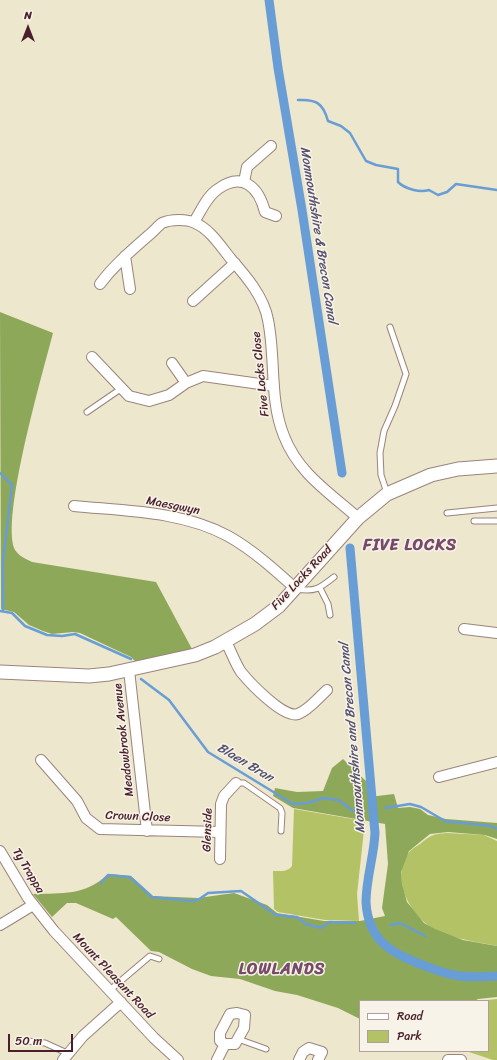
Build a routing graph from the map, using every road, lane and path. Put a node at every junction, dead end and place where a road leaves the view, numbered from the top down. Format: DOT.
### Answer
graph roads {
  1 [pos="271,146"];
  2 [pos="244,182"];
  3 [pos="276,216"];
  4 [pos="194,222"];
  5 [pos="125,256"];
  6 [pos="235,263"];
  7 [pos="100,284"];
  8 [pos="130,289"];
  9 [pos="193,301"];
  10 [pos="390,327"];
  11 [pos="92,357"];
  12 [pos="172,363"];
  13 [pos="186,383"];
  14 [pos="274,386"];
  15 [pos="122,388"];
  16 [pos="87,412"];
  17 [pos="497,466"];
  18 [pos="387,494"];
  19 [pos="74,506"];
  20 [pos="497,508"];
  21 [pos="447,513"];
  22 [pos="358,518"];
  23 [pos="497,521"];
  24 [pos="474,522"];
  25 [pos="334,576"];
  26 [pos="320,588"];
  27 [pos="296,589"];
  28 [pos="330,615"];
  29 [pos="464,629"];
  30 [pos="497,633"];
  31 [pos="226,642"];
  32 [pos="129,670"];
  33 [pos="0,672"];
  34 [pos="326,690"];
  35 [pos="41,760"];
  36 [pos="497,762"];
  37 [pos="439,777"];
  38 [pos="236,783"];
  39 [pos="281,830"];
  40 [pos="147,831"];
  41 [pos="220,832"];
  42 [pos="0,851"];
  43 [pos="220,859"];
  44 [pos="33,906"];
  45 [pos="0,925"];
  46 [pos="159,959"];
  47 [pos="110,990"];
  48 [pos="121,1002"];
  49 [pos="238,1038"];
  50 [pos="19,1040"];
  51 [pos="225,1044"];
  52 [pos="266,1049"];
  53 [pos="65,1057"];
  54 [pos="178,1060"];
  55 [pos="217,1060"];
  56 [pos="300,1060"];
  57 [pos="318,1060"];
  58 [pos="448,1060"];
  59 [pos="461,1060"];
  1 -- 2 [label="street"];
  2 -- 3 [label="street"];
  2 -- 4 [label="street"];
  4 -- 5 [label="street"];
  4 -- 6 [label="street, Five Locks Close"];
  5 -- 7 [label="street"];
  5 -- 8 [label="street"];
  6 -- 9 [label="street"];
  6 -- 14 [label="street, Five Locks Close"];
  10 -- 18 [label="lane"];
  11 -- 15 [label="street"];
  12 -- 13 [label="street"];
  13 -- 14 [label="street"];
  13 -- 15 [label="street"];
  14 -- 22 [label="street, Five Locks Close"];
  15 -- 16 [label="lane"];
  17 -- 18 [label="street, Five Locks Road"];
  18 -- 22 [label="street, Five Locks Road"];
  19 -- 27 [label="street, Maesgwyn"];
  20 -- 21 [label="lane"];
  22 -- 27 [label="street, Five Locks Road"];
  23 -- 24 [label="lane"];
  25 -- 26 [label="lane"];
  26 -- 27 [label="lane"];
  26 -- 28 [label="lane"];
  27 -- 31 [label="street, Five Locks Road"];
  29 -- 30 [label="street"];
  31 -- 32 [label="street, Five Locks Road"];
  31 -- 34 [label="street"];
  32 -- 33 [label="street, Five Locks Road"];
  32 -- 40 [label="street, Meadowbrook Avenue"];
  35 -- 40 [label="street, Crown Close"];
  36 -- 37 [label="street"];
  38 -- 39 [label="lane"];
  38 -- 41 [label="street, Glenside"];
  40 -- 41 [label="street, Crown Close"];
  41 -- 43 [label="street, Glenside"];
  42 -- 44 [label="street, Ty Trappa"];
  44 -- 45 [label="street"];
  44 -- 47 [label="street, Mount Pleasant Road"];
  46 -- 47 [label="lane"];
  47 -- 48 [label="street, Mount Pleasant Road"];
  48 -- 53 [label="street"];
  48 -- 54 [label="street, Mount Pleasant Road"];
  49 -- 51 [label="street"];
  49 -- 51 [label="street"];
  49 -- 52 [label="lane"];
  50 -- 53 [label="lane"];
  51 -- 55 [label="street"];
  56 -- 57 [label="street"];
  58 -- 59 [label="street"];
}
